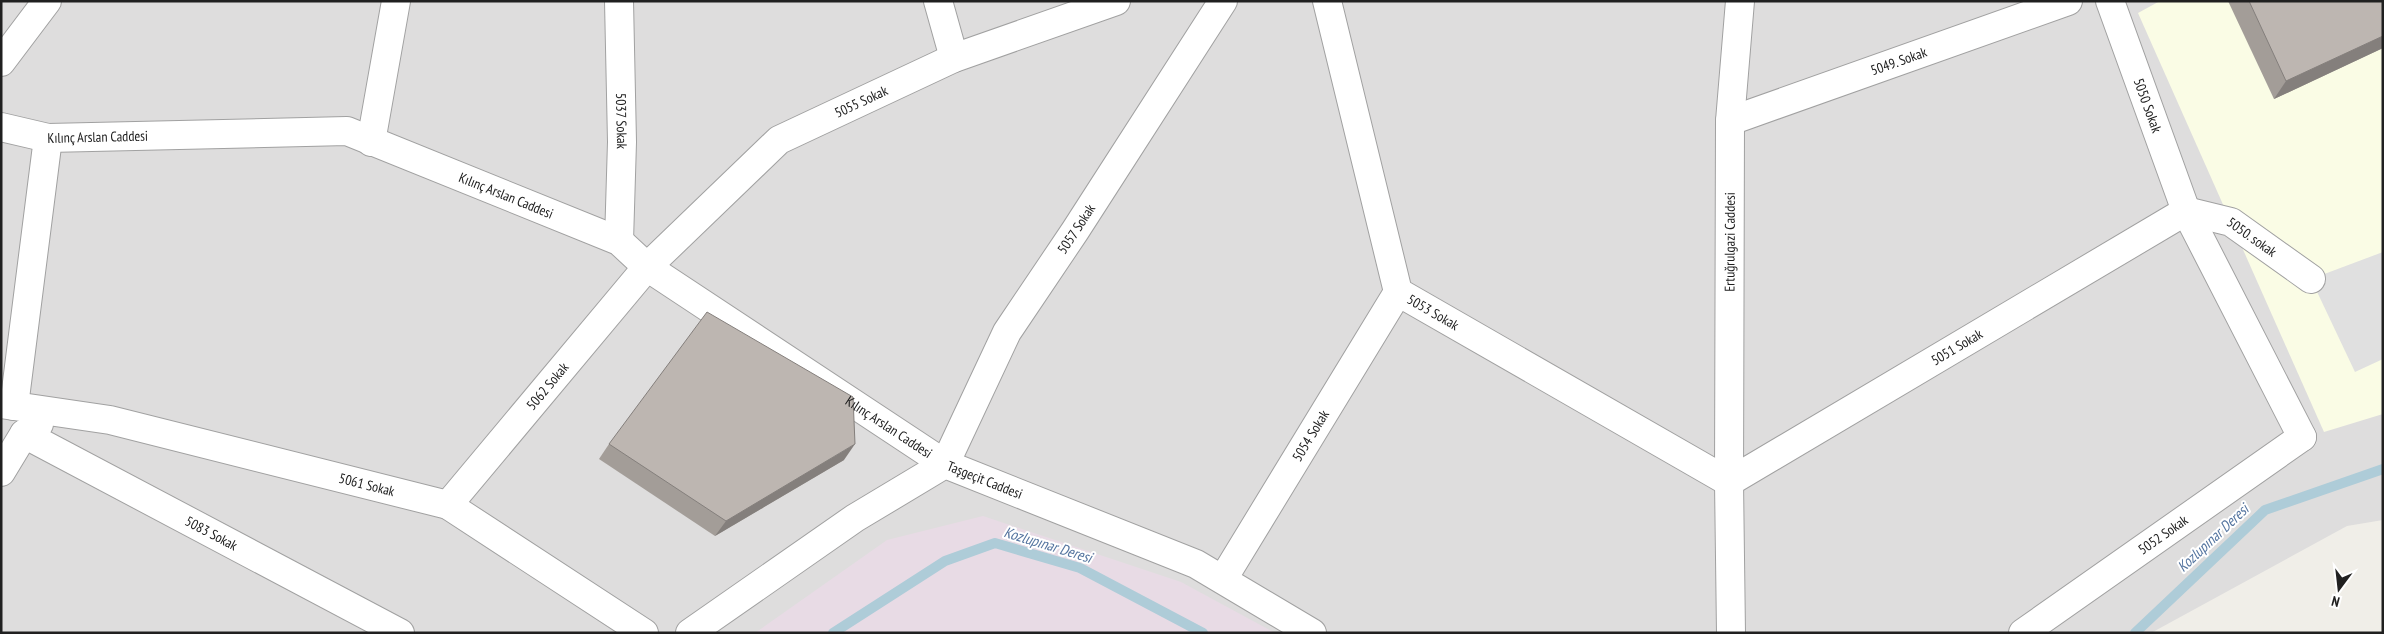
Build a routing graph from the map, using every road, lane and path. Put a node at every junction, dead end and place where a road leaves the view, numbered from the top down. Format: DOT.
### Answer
graph roads {
  1 [pos="47,1"];
  2 [pos="396,1"];
  3 [pos="619,1"];
  4 [pos="938,1"];
  5 [pos="1116,1"];
  6 [pos="1223,1"];
  7 [pos="1327,1"];
  8 [pos="1740,1"];
  9 [pos="2068,1"];
  10 [pos="2110,1"];
  11 [pos="954,58"];
  12 [pos="1,62"];
  13 [pos="1730,121"];
  14 [pos="1,127"];
  15 [pos="48,138"];
  16 [pos="372,142"];
  17 [pos="2186,211"];
  18 [pos="619,241"];
  19 [pos="647,267"];
  20 [pos="2310,279"];
  21 [pos="1398,292"];
  22 [pos="8,405"];
  23 [pos="57,412"];
  24 [pos="24,434"];
  25 [pos="2302,437"];
  26 [pos="945,464"];
  27 [pos="1,472"];
  28 [pos="1729,482"];
  29 [pos="448,505"];
  30 [pos="1223,579"];
  31 [pos="400,633"];
  32 [pos="644,633"];
  33 [pos="690,633"];
  34 [pos="1312,633"];
  35 [pos="1731,633"];
  36 [pos="2023,633"];
  1 -- 12 [label="street"];
  2 -- 16 [label="street"];
  3 -- 18 [label="street, 5037 Sokak"];
  4 -- 11 [label="street"];
  5 -- 11 [label="street, 5055 Sokak"];
  6 -- 26 [label="street, 5057 Sokak"];
  7 -- 21 [label="street, 5053 Sokak"];
  8 -- 13 [label="street, Ertuğrulgazi Caddesi"];
  9 -- 13 [label="street, 5049. Sokak"];
  10 -- 17 [label="street, 5050 Sokak"];
  11 -- 19 [label="street, 5055 Sokak"];
  13 -- 28 [label="street, Ertuğrulgazi Caddesi"];
  14 -- 15 [label="street, Kılınç Arslan Caddesi"];
  15 -- 16 [label="street, Kılınç Arslan Caddesi"];
  15 -- 22 [label="street"];
  16 -- 18 [label="street, Kılınç Arslan Caddesi"];
  17 -- 20 [label="street, 5050. sokak"];
  17 -- 25 [label="street, 5050 Sokak"];
  17 -- 28 [label="street, 5051 Sokak"];
  18 -- 19 [label="street, Kılınç Arslan Caddesi"];
  19 -- 26 [label="street, Kılınç Arslan Caddesi"];
  19 -- 29 [label="street, 5062 Sokak"];
  21 -- 28 [label="street, 5053 Sokak"];
  21 -- 30 [label="street, 5054 Sokak"];
  22 -- 23 [label="street, 5061 Sokak"];
  23 -- 24 [label="street"];
  23 -- 29 [label="street, 5061 Sokak"];
  24 -- 27 [label="street"];
  24 -- 31 [label="street, 5083 Sokak"];
  25 -- 36 [label="street, 5052 Sokak"];
  26 -- 30 [label="street, Taşgeçit Caddesi"];
  26 -- 33 [label="street, Taşgeçit Caddesi"];
  28 -- 35 [label="street, Ertuğrulgazi Caddesi"];
  29 -- 32 [label="street, 5061 Sokak"];
  30 -- 34 [label="street, Taşgeçit Caddesi"];
}
